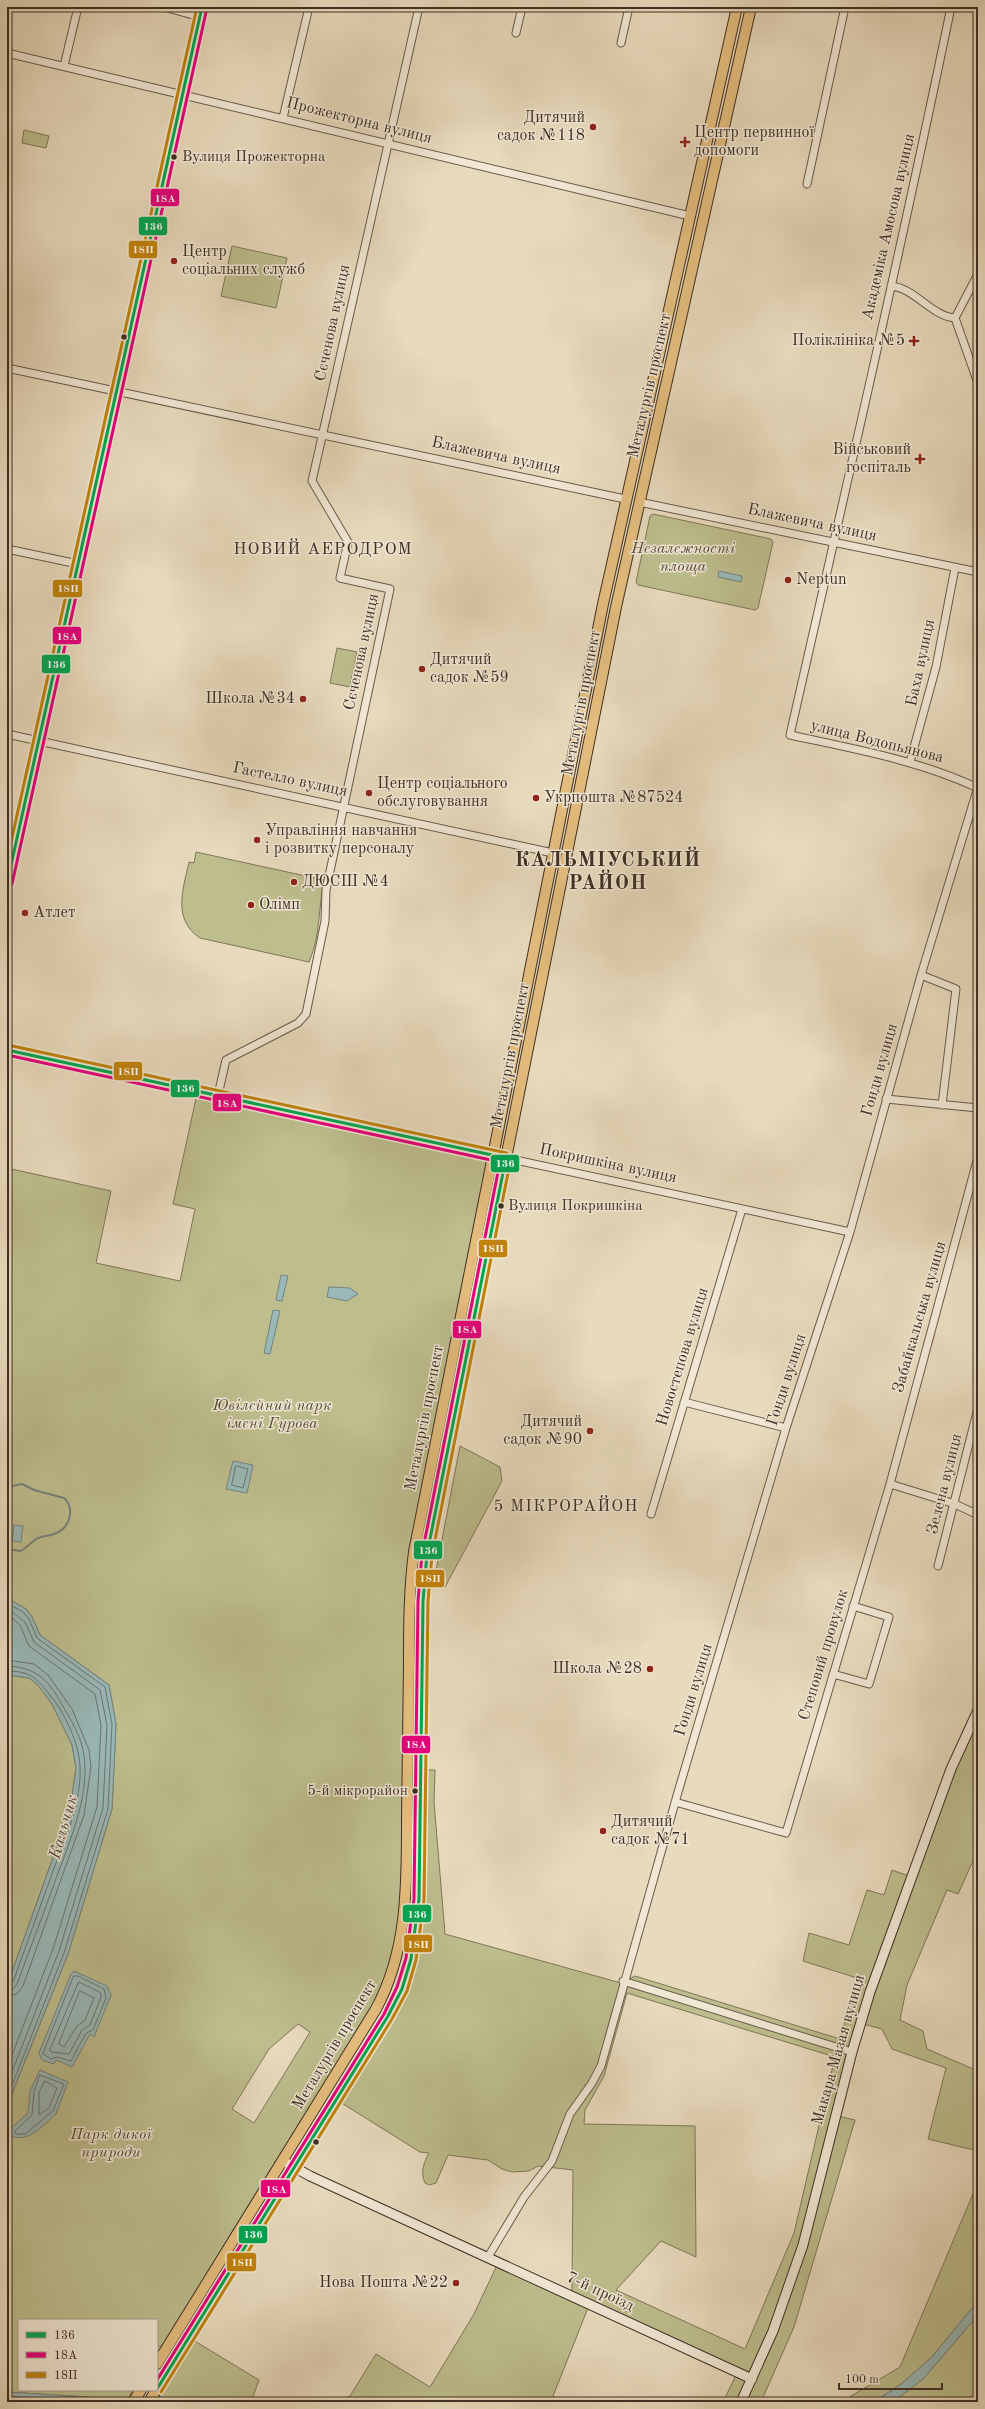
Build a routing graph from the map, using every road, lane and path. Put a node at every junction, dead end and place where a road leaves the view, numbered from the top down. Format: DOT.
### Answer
graph roads {
  1 [pos="78,7"];
  2 [pos="164,7"];
  3 [pos="202,7"];
  4 [pos="310,7"];
  5 [pos="419,7"];
  6 [pos="522,7"];
  7 [pos="629,7"];
  8 [pos="737,7"];
  9 [pos="751,7"];
  10 [pos="845,7"];
  11 [pos="951,7"];
  12 [pos="200,17"];
  13 [pos="516,33"];
  14 [pos="621,43"];
  15 [pos="7,53"];
  16 [pos="64,66"];
  17 [pos="182,94"];
  18 [pos="284,118"];
  19 [pos="387,143"];
  20 [pos="807,184"];
  21 [pos="690,216"];
  22 [pos="703,220"];
  23 [pos="978,274"];
  24 [pos="891,286"];
  25 [pos="955,318"];
  26 [pos="7,368"];
  27 [pos="978,384"];
  28 [pos="116,390"];
  29 [pos="322,434"];
  30 [pos="625,499"];
  31 [pos="639,502"];
  32 [pos="834,543"];
  33 [pos="7,549"];
  34 [pos="78,564"];
  35 [pos="954,568"];
  36 [pos="978,572"];
  37 [pos="7,734"];
  38 [pos="790,734"];
  39 [pos="38,741"];
  40 [pos="910,762"];
  41 [pos="978,788"];
  42 [pos="343,807"];
  43 [pos="553,853"];
  44 [pos="567,856"];
  45 [pos="7,883"];
  46 [pos="921,975"];
  47 [pos="7,1050"];
  48 [pos="218,1095"];
  49 [pos="886,1099"];
  50 [pos="942,1105"];
  51 [pos="978,1108"];
  52 [pos="493,1155"];
  53 [pos="978,1157"];
  54 [pos="506,1158"];
  55 [pos="742,1209"];
  56 [pos="850,1232"];
  57 [pos="684,1402"];
  58 [pos="978,1408"];
  59 [pos="786,1428"];
  60 [pos="890,1484"];
  61 [pos="955,1504"];
  62 [pos="650,1514"];
  63 [pos="978,1515"];
  64 [pos="938,1566"];
  65 [pos="853,1606"];
  66 [pos="833,1674"];
  67 [pos="978,1710"];
  68 [pos="675,1802"];
  69 [pos="623,1981"];
  70 [pos="852,2052"];
  71 [pos="283,2161"];
  72 [pos="294,2168"];
  73 [pos="488,2258"];
  74 [pos="158,2362"];
  75 [pos="752,2379"];
  76 [pos="158,2388"];
  77 [pos="156,2391"];
  78 [pos="149,2402"];
  79 [pos="741,2402"];
  1 -- 16 [label="street"];
  2 -- 12 [label="street"];
  3 -- 12 [label="street"];
  4 -- 18 [label="street"];
  5 -- 19 [label="street, Сєченова вулиця"];
  6 -- 13 [label="street"];
  7 -- 14 [label="street"];
  8 -- 21 [label="main road, Металургів проспект"];
  9 -- 22 [label="main road, Металургів проспект"];
  10 -- 20 [label="street"];
  11 -- 24 [label="street, Академіка Амосова вулиця"];
  12 -- 17 [label="street"];
  15 -- 16 [label="street, Прожекторна вулиця"];
  16 -- 17 [label="street, Прожекторна вулиця"];
  17 -- 18 [label="street, Прожекторна вулиця"];
  17 -- 28 [label="street"];
  18 -- 19 [label="street, Прожекторна вулиця"];
  19 -- 21 [label="street, Прожекторна вулиця"];
  19 -- 29 [label="street, Сєченова вулиця"];
  21 -- 22 [label="main road, Прожекторна вулиця"];
  21 -- 30 [label="main road, Металургів проспект"];
  22 -- 31 [label="main road, Металургів проспект"];
  23 -- 25 [label="street"];
  24 -- 25 [label="street"];
  24 -- 32 [label="street, Академіка Амосова вулиця"];
  25 -- 27 [label="street"];
  26 -- 28 [label="street, Блажевича вулиця"];
  28 -- 29 [label="street, Блажевича вулиця"];
  28 -- 34 [label="street"];
  29 -- 30 [label="street, Блажевича вулиця"];
  29 -- 42 [label="street, Сєченова вулиця"];
  30 -- 31 [label="main road, Блажевича вулиця"];
  30 -- 43 [label="main road, Металургів проспект"];
  31 -- 32 [label="street, Блажевича вулиця"];
  31 -- 44 [label="main road, Металургів проспект"];
  32 -- 35 [label="street, Блажевича вулиця"];
  32 -- 38 [label="street, Академіка Амосова вулиця"];
  33 -- 34 [label="street"];
  34 -- 39 [label="street"];
  35 -- 36 [label="street, Блажевича вулиця"];
  35 -- 40 [label="street, Баха вулиця"];
  37 -- 39 [label="street, Гастелло вулиця"];
  38 -- 40 [label="street, улица Водопьянова"];
  39 -- 42 [label="street, Гастелло вулиця"];
  39 -- 45 [label="street"];
  40 -- 41 [label="street, улица Водопьянова"];
  41 -- 46 [label="street, Гонди вулиця"];
  42 -- 43 [label="street, Гастелло вулиця"];
  42 -- 48 [label="street, Сєченова вулиця"];
  43 -- 44 [label="main road, Гастелло вулиця"];
  43 -- 52 [label="main road, Металургів проспект"];
  44 -- 54 [label="main road, Металургів проспект"];
  46 -- 49 [label="street, Гонди вулиця"];
  46 -- 50 [label="street"];
  47 -- 48 [label="street, Покришкіна вулиця"];
  48 -- 52 [label="street, Покришкіна вулиця"];
  49 -- 50 [label="street"];
  49 -- 56 [label="street, Гонди вулиця"];
  50 -- 51 [label="street"];
  52 -- 54 [label="main road, Покришкіна вулиця"];
  52 -- 71 [label="main road, Металургів проспект"];
  53 -- 60 [label="street, Забайкальська вулиця"];
  54 -- 55 [label="street, Покришкіна вулиця"];
  54 -- 72 [label="main road, Металургів проспект"];
  55 -- 56 [label="street, Покришкіна вулиця"];
  55 -- 57 [label="street, Новостепова вулиця"];
  56 -- 59 [label="street, Гонди вулиця"];
  57 -- 59 [label="street"];
  57 -- 62 [label="street, Новостепова вулиця"];
  58 -- 61 [label="street, Зелена вулиця"];
  59 -- 68 [label="street, Гонди вулиця"];
  60 -- 61 [label="street"];
  60 -- 65 [label="street, Степовий провулок"];
  61 -- 63 [label="street"];
  61 -- 64 [label="street, Зелена вулиця"];
  65 -- 66 [label="street, Степовий провулок"];
  65 -- 66 [label="street"];
  66 -- 68 [label="street, Степовий провулок"];
  67 -- 70 [label="street, Макара Мазая вулиця"];
  68 -- 69 [label="street, Гонди вулиця"];
  69 -- 70 [label="street"];
  69 -- 73 [label="street, Гонди вулиця"];
  70 -- 75 [label="street, Макара Мазая вулиця"];
  71 -- 72 [label="street, 7-й проїзд"];
  71 -- 74 [label="main road, Металургів проспект"];
  72 -- 73 [label="street, 7-й проїзд"];
  72 -- 76 [label="main road, Металургів проспект"];
  73 -- 75 [label="street, 7-й проїзд"];
  75 -- 79 [label="street, Макара Мазая вулиця"];
  77 -- 78 [label="main road, Металургів проспект"];
}
